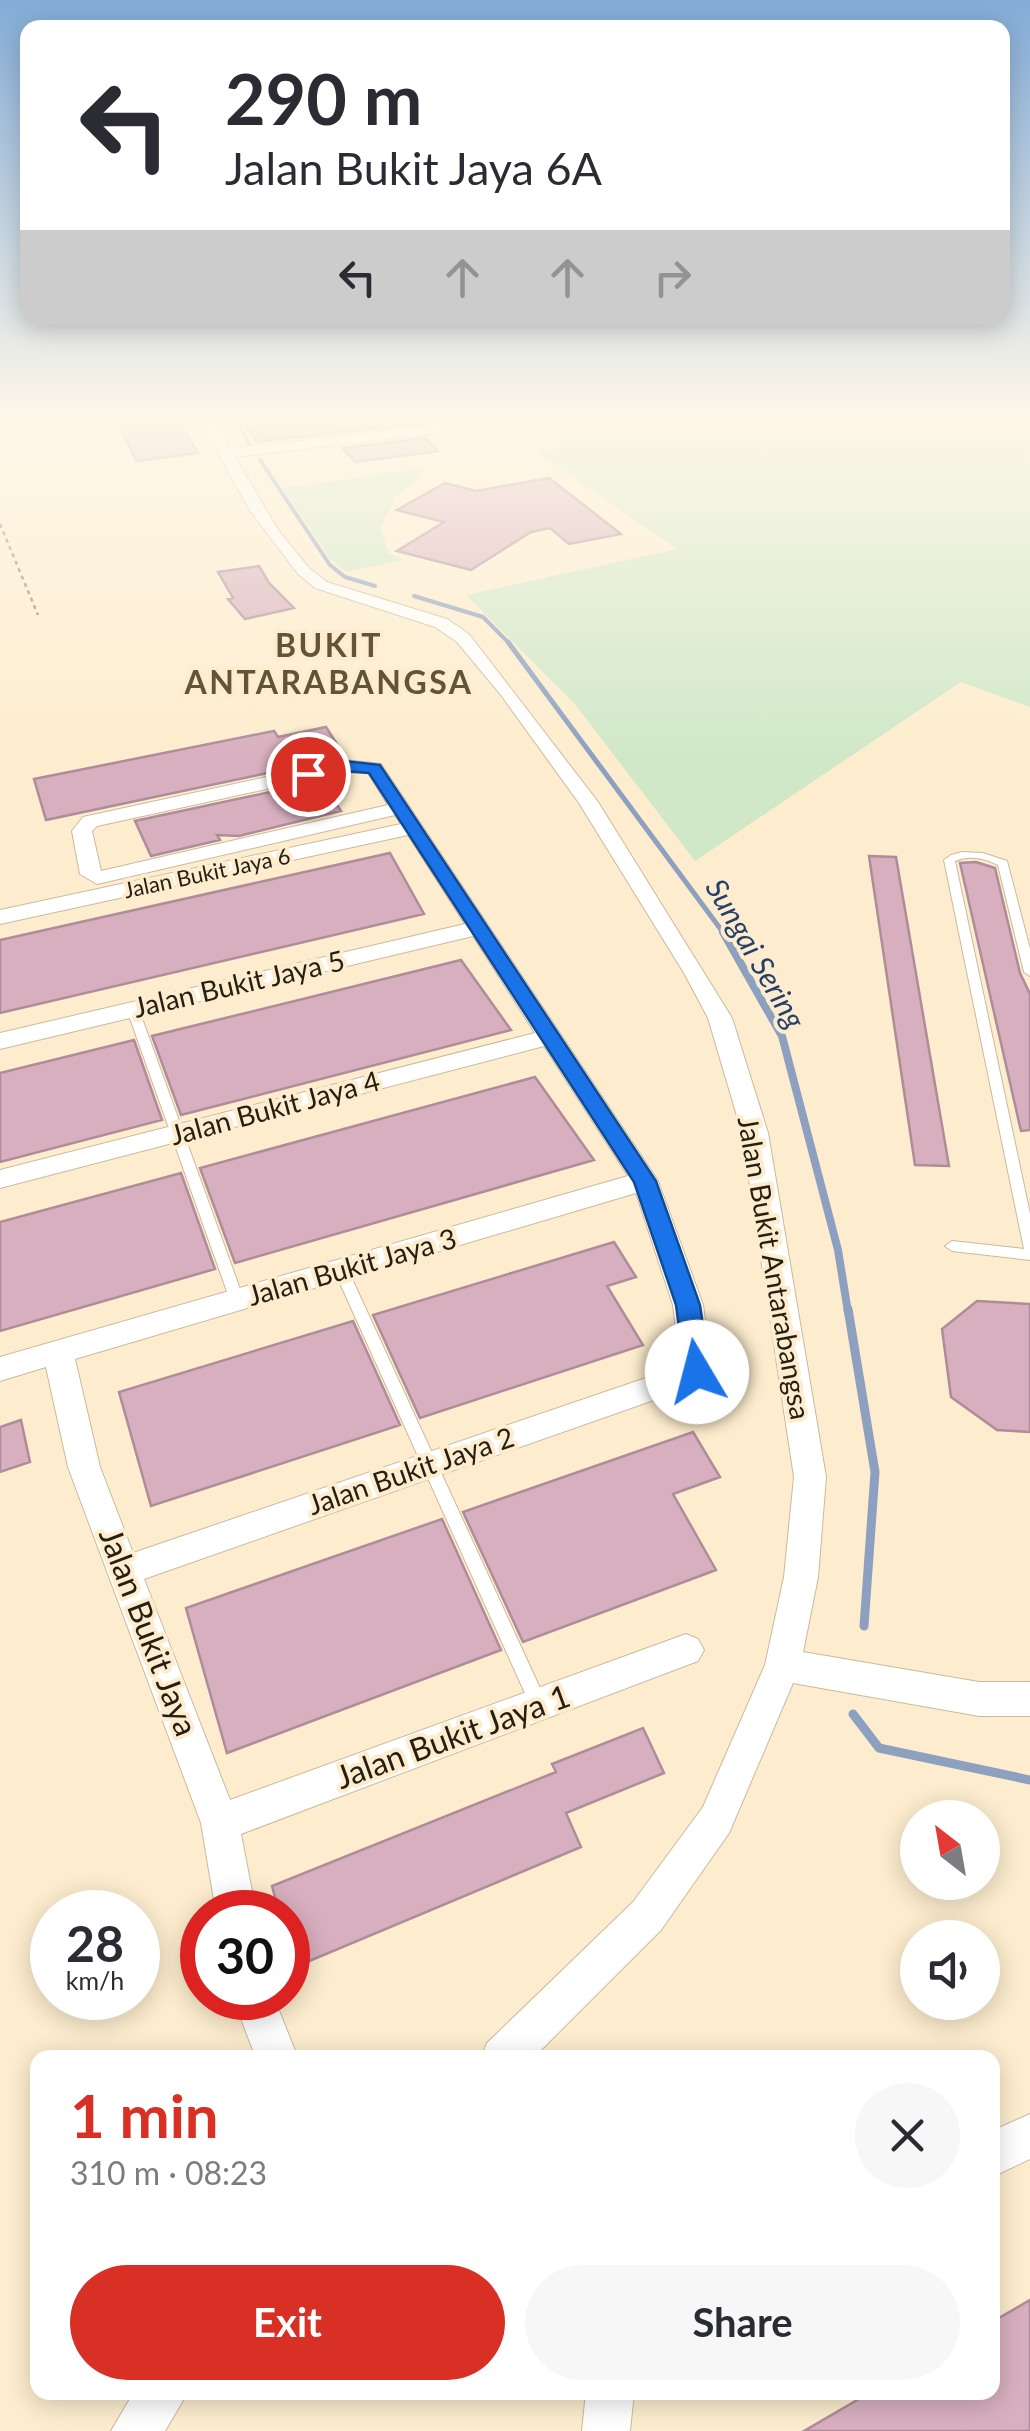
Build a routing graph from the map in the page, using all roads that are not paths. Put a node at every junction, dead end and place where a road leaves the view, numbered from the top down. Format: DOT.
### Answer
graph roads {
  1 [pos="274,531"];
  2 [pos="407,818"];
  3 [pos="0,917"];
  4 [pos="479,928"];
  5 [pos="1030,972"];
  6 [pos="133,1010"];
  7 [pos="550,1037"];
  8 [pos="0,1041"];
  9 [pos="178,1134"];
  10 [pos="0,1179"];
  11 [pos="645,1181"];
  12 [pos="952,1246"];
  13 [pos="1030,1247"];
  14 [pos="1030,1255"];
  15 [pos="341,1270"];
  16 [pos="238,1300"];
  17 [pos="58,1352"];
  18 [pos="0,1369"];
  19 [pos="430,1465"];
  20 [pos="126,1570"];
  21 [pos="686,1650"];
  22 [pos="783,1665"];
  23 [pos="1030,1699"];
  24 [pos="539,1705"];
  25 [pos="220,1824"];
  26 [pos="232,1890"];
  27 [pos="262,2020"];
  28 [pos="274,2050"];
  29 [pos="510,2050"];
  30 [pos="1030,2136"];
  31 [pos="1000,2152"];
  32 [pos="158,2400"];
  33 [pos="609,2400"];
  34 [pos="135,2431"];
  35 [pos="606,2431"];
  1 -- 22 [label="street, Jalan Bukit Antarabangsa"];
  2 -- 2 [label="street"];
  2 -- 3 [label="street, Jalan Bukit Jaya 6"];
  2 -- 4 [label="street"];
  4 -- 6 [label="street, Jalan Bukit Jaya 5"];
  4 -- 7 [label="street"];
  5 -- 13 [label="lane"];
  6 -- 8 [label="street, Jalan Bukit Jaya 5"];
  6 -- 9 [label="lane"];
  7 -- 9 [label="street, Jalan Bukit Jaya 4"];
  7 -- 11 [label="street"];
  9 -- 10 [label="street, Jalan Bukit Jaya 4"];
  9 -- 16 [label="lane"];
  11 -- 15 [label="street, Jalan Bukit Jaya 3"];
  11 -- 19 [label="street, Jalan Bukit Jaya 2"];
  12 -- 14 [label="lane"];
  15 -- 16 [label="street, Jalan Bukit Jaya 3"];
  15 -- 19 [label="lane"];
  16 -- 17 [label="street, Jalan Bukit Jaya 3"];
  17 -- 18 [label="street"];
  17 -- 20 [label="street, Jalan Bukit Jaya"];
  19 -- 20 [label="street, Jalan Bukit Jaya 2"];
  19 -- 24 [label="lane"];
  20 -- 25 [label="street, Jalan Bukit Jaya"];
  21 -- 24 [label="street, Jalan Bukit Jaya 1"];
  22 -- 23 [label="street"];
  22 -- 29 [label="street, Jalan Bukit Antarabangsa"];
  24 -- 25 [label="street, Jalan Bukit Jaya 1"];
  25 -- 26 [label="street, Jalan Bukit Jaya"];
  27 -- 28 [label="street"];
  30 -- 31 [label="street"];
  32 -- 34 [label="street"];
  33 -- 35 [label="street"];
}
